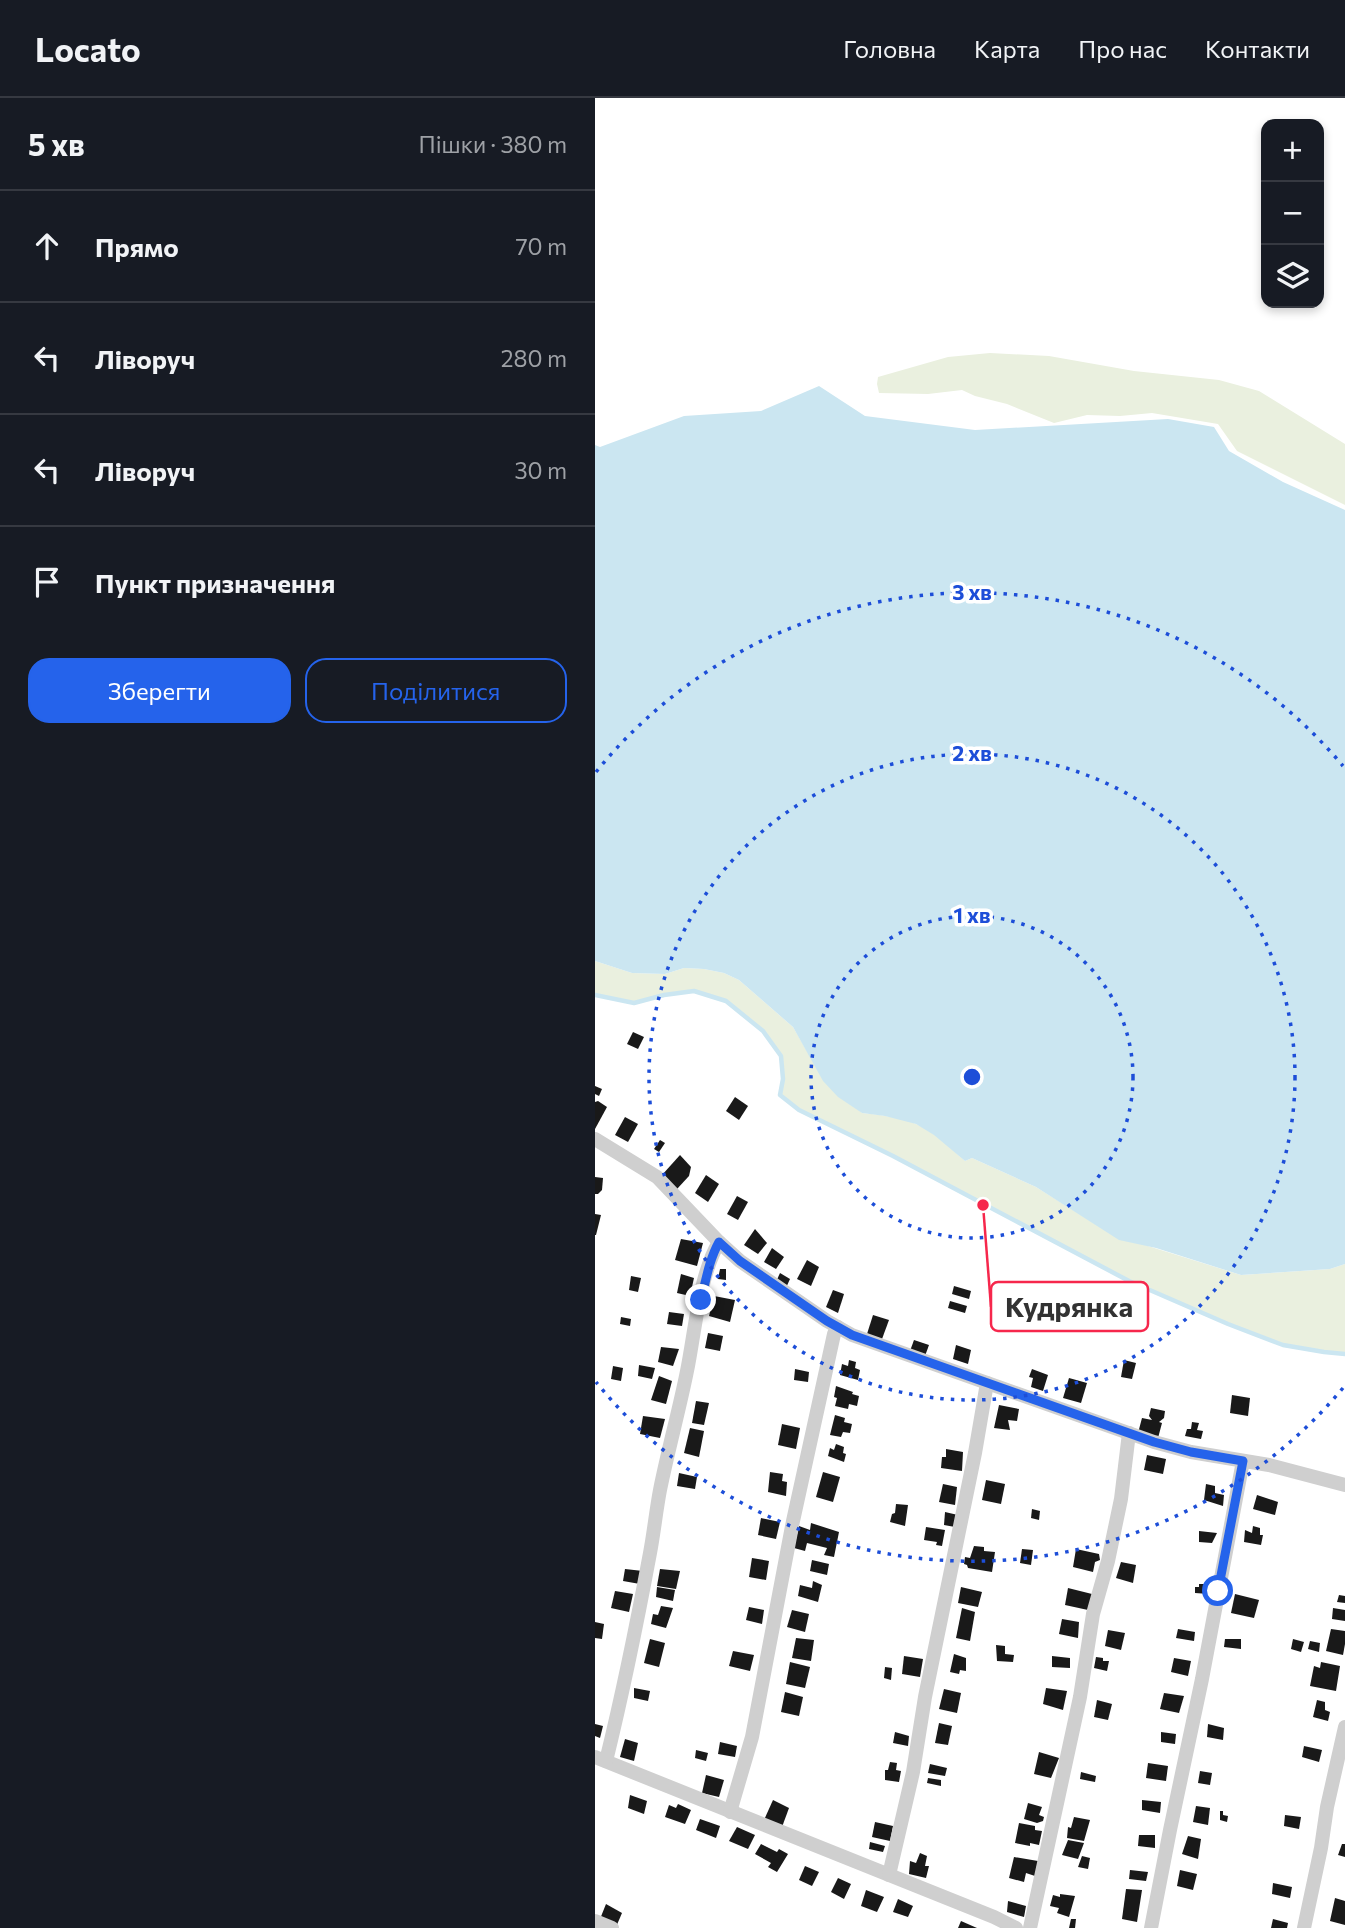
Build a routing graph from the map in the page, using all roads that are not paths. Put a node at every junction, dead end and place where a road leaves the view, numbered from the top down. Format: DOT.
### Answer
graph roads {
  1 [pos="595,1139"];
  2 [pos="719,1242"];
  3 [pos="838,1326"];
  4 [pos="987,1383"];
  5 [pos="1129,1433"];
  6 [pos="1243,1461"];
  7 [pos="1345,1485"];
  8 [pos="1345,1727"];
  9 [pos="601,1759"];
  10 [pos="730,1812"];
  11 [pos="889,1875"];
  12 [pos="595,1922"];
  13 [pos="612,1928"];
  14 [pos="1016,1928"];
  15 [pos="1030,1928"];
  16 [pos="1151,1928"];
  17 [pos="1304,1928"];
  1 -- 2 [label="street"];
  2 -- 3 [label="street"];
  2 -- 9 [label="street"];
  3 -- 4 [label="street"];
  3 -- 10 [label="street"];
  4 -- 5 [label="street"];
  4 -- 11 [label="street"];
  5 -- 6 [label="street"];
  5 -- 15 [label="street"];
  6 -- 7 [label="street"];
  6 -- 16 [label="street"];
  8 -- 17 [label="street"];
  9 -- 10 [label="street"];
  10 -- 11 [label="street"];
  11 -- 14 [label="street"];
  12 -- 13 [label="street"];
}
